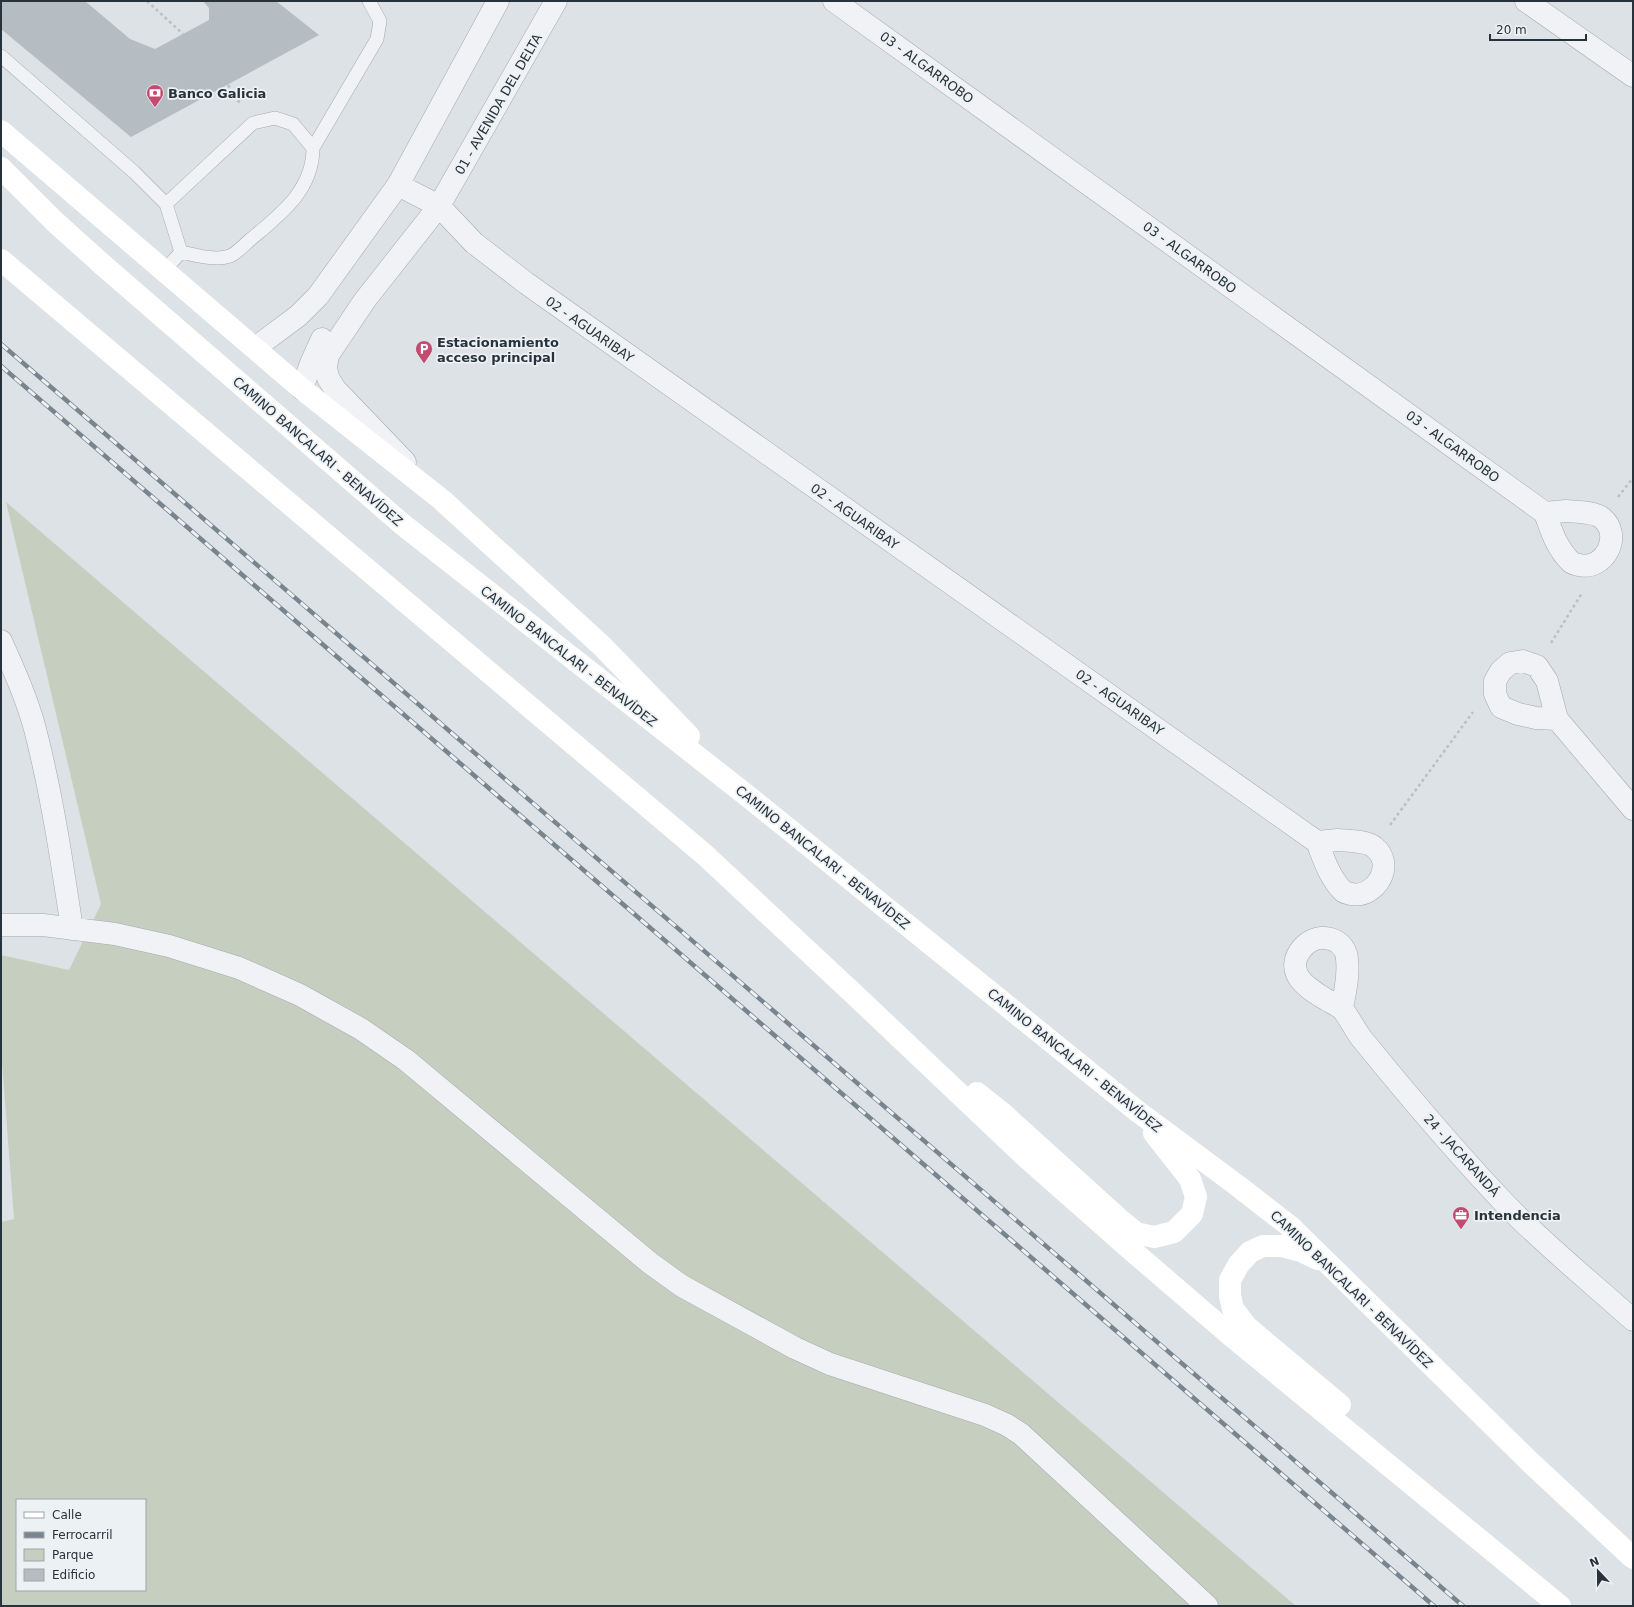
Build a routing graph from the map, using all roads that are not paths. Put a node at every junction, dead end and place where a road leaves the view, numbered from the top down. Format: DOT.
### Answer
graph roads {
  1 [pos="369,1"];
  2 [pos="498,1"];
  3 [pos="556,1"];
  4 [pos="834,1"];
  5 [pos="1526,1"];
  6 [pos="1,56"];
  7 [pos="1633,76"];
  8 [pos="1,131"];
  9 [pos="313,148"];
  10 [pos="1,168"];
  11 [pos="398,185"];
  12 [pos="166,204"];
  13 [pos="439,206"];
  14 [pos="181,252"];
  15 [pos="1,260"];
  16 [pos="164,271"];
  17 [pos="251,345"];
  18 [pos="302,389"];
  19 [pos="442,500"];
  20 [pos="1545,513"];
  21 [pos="1,641"];
  22 [pos="1557,719"];
  23 [pos="750,798"];
  24 [pos="1633,809"];
  25 [pos="1317,842"];
  26 [pos="1,924"];
  27 [pos="72,929"];
  28 [pos="856,996"];
  29 [pos="1342,1008"];
  30 [pos="1137,1111"];
  31 [pos="1331,1266"];
  32 [pos="1633,1320"];
  33 [pos="1633,1558"];
  34 [pos="1554,1601"];
  35 [pos="1207,1606"];
  1 -- 9 [label="lane"];
  2 -- 11 [label="street"];
  3 -- 13 [label="street, 01 - AVENIDA DEL DELTA"];
  4 -- 20 [label="street, 03 - ALGARROBO"];
  5 -- 7 [label="street"];
  6 -- 12 [label="lane"];
  8 -- 16 [label="main road"];
  9 -- 12 [label="lane"];
  9 -- 14 [label="lane"];
  10 -- 23 [label="main road, CAMINO BANCALARI - BENAVÍDEZ"];
  11 -- 13 [label="street, 02 - AGUARIBAY"];
  11 -- 17 [label="street"];
  12 -- 14 [label="lane"];
  13 -- 18 [label="street, 01 - AVENIDA DEL DELTA"];
  13 -- 19 [label="street, 01 - AVENIDA DEL DELTA"];
  13 -- 25 [label="street, 02 - AGUARIBAY"];
  14 -- 16 [label="lane"];
  15 -- 28 [label="main road"];
  16 -- 17 [label="main road"];
  17 -- 18 [label="main road"];
  18 -- 19 [label="main road"];
  19 -- 23 [label="main road"];
  20 -- 20 [label="street"];
  21 -- 27 [label="street"];
  22 -- 22 [label="street"];
  22 -- 24 [label="street"];
  23 -- 30 [label="main road, CAMINO BANCALARI - BENAVÍDEZ"];
  25 -- 25 [label="street"];
  26 -- 27 [label="street"];
  27 -- 35 [label="street"];
  28 -- 30 [label="main road"];
  28 -- 34 [label="main road"];
  29 -- 32 [label="street, 24 - JACARANDÁ"];
  30 -- 31 [label="main road, CAMINO BANCALARI - BENAVÍDEZ"];
  31 -- 33 [label="main road, CAMINO BANCALARI - BENAVÍDEZ"];
  31 -- 34 [label="main road"];
}
